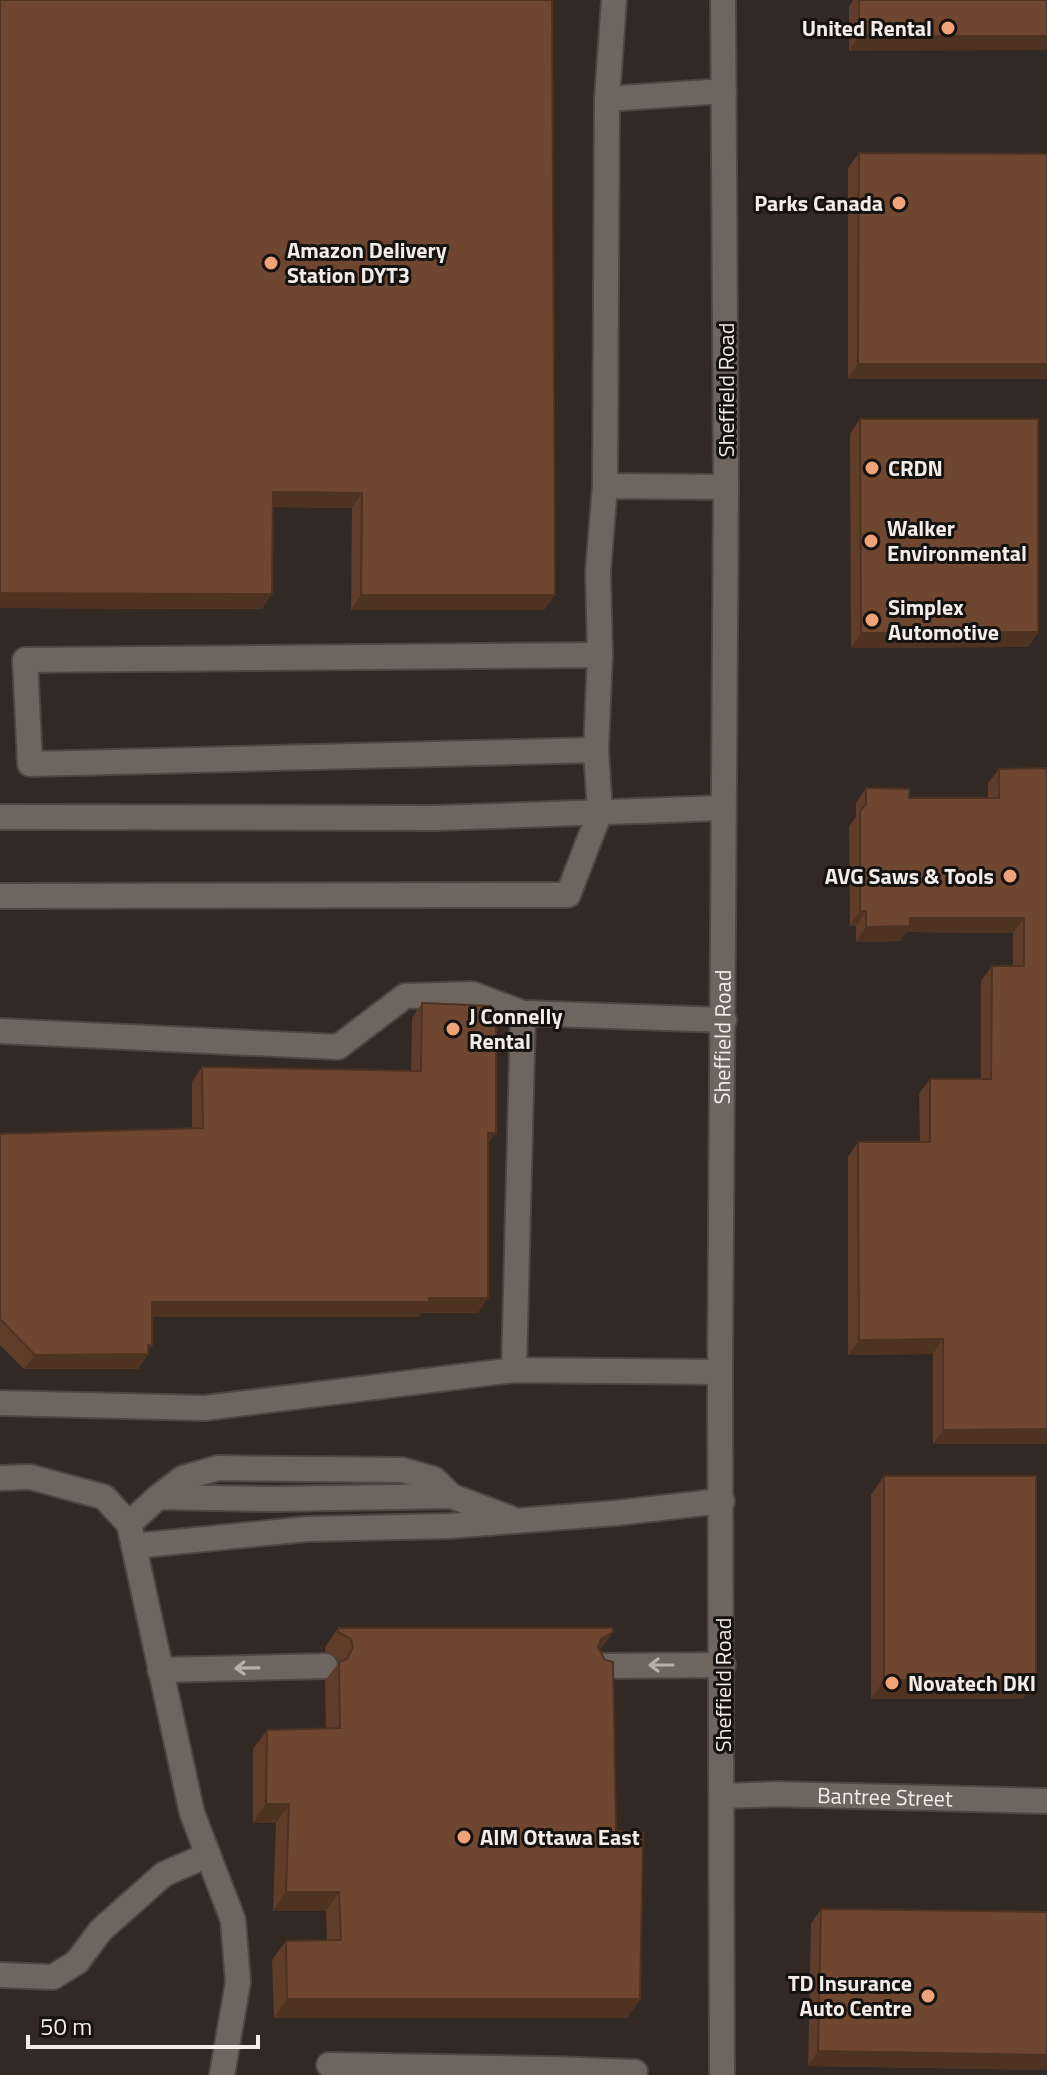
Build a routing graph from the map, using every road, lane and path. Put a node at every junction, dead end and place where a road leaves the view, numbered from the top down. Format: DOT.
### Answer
graph roads {
  1 [pos="614,0"];
  2 [pos="723,0"];
  3 [pos="724,91"];
  4 [pos="607,99"];
  5 [pos="605,486"];
  6 [pos="726,487"];
  7 [pos="600,655"];
  8 [pos="596,750"];
  9 [pos="722,808"];
  10 [pos="600,812"];
  11 [pos="0,817"];
  12 [pos="0,896"];
  13 [pos="523,1013"];
  14 [pos="724,1020"];
  15 [pos="0,1031"];
  16 [pos="514,1370"];
  17 [pos="720,1372"];
  18 [pos="0,1403"];
  19 [pos="0,1478"];
  20 [pos="722,1501"];
  21 [pos="516,1521"];
  22 [pos="131,1535"];
  23 [pos="723,1665"];
  24 [pos="325,1666"];
  25 [pos="600,1666"];
  26 [pos="160,1670"];
  27 [pos="723,1796"];
  28 [pos="1047,1801"];
  29 [pos="208,1855"];
  30 [pos="0,1975"];
  31 [pos="329,2065"];
  32 [pos="550,2072"];
  33 [pos="635,2072"];
  34 [pos="222,2075"];
  35 [pos="722,2075"];
  1 -- 4 [label="street"];
  2 -- 3 [label="street, Sheffield Road"];
  3 -- 4 [label="street"];
  3 -- 6 [label="street, Sheffield Road"];
  4 -- 5 [label="street"];
  5 -- 6 [label="street"];
  5 -- 7 [label="street"];
  6 -- 9 [label="street, Sheffield Road"];
  7 -- 8 [label="street"];
  7 -- 8 [label="street"];
  8 -- 10 [label="street"];
  9 -- 10 [label="street"];
  9 -- 14 [label="street, Sheffield Road"];
  10 -- 11 [label="street"];
  10 -- 12 [label="street"];
  13 -- 14 [label="street"];
  13 -- 15 [label="street"];
  13 -- 16 [label="street"];
  14 -- 17 [label="street, Sheffield Road"];
  16 -- 17 [label="street"];
  16 -- 18 [label="street"];
  17 -- 20 [label="street, Sheffield Road"];
  19 -- 22 [label="street"];
  20 -- 21 [label="street"];
  20 -- 23 [label="street, Sheffield Road"];
  21 -- 22 [label="street"];
  21 -- 22 [label="street"];
  22 -- 26 [label="street"];
  23 -- 25 [label="street, one-way"];
  23 -- 27 [label="street, Sheffield Road"];
  24 -- 26 [label="street, one-way"];
  26 -- 29 [label="street"];
  27 -- 28 [label="street, Bantree Street"];
  27 -- 35 [label="street, Sheffield Road"];
  29 -- 30 [label="street"];
  29 -- 34 [label="street"];
  31 -- 32 [label="street"];
  32 -- 33 [label="street"];
}
